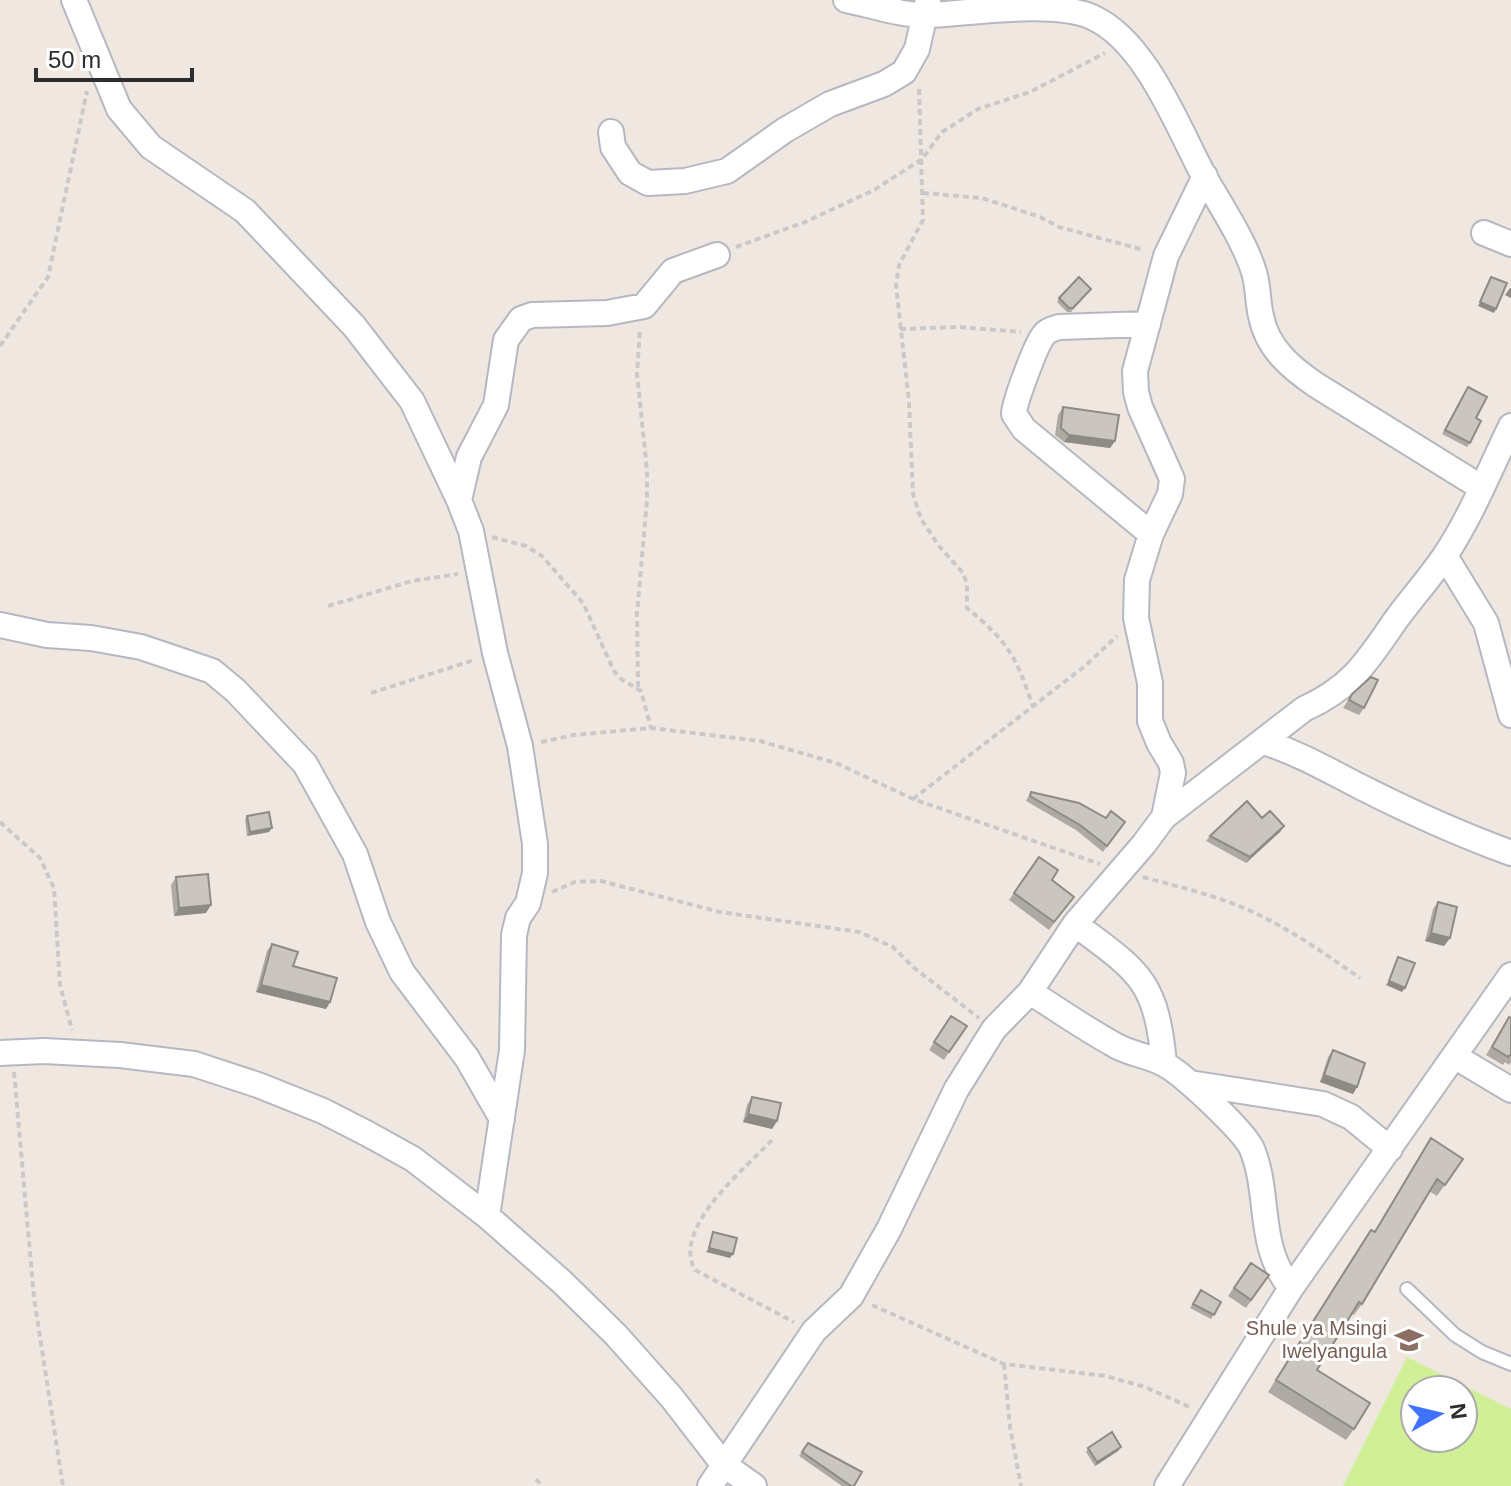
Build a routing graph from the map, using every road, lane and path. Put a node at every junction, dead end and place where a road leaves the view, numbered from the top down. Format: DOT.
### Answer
graph roads {
  1 [pos="74,0"];
  2 [pos="846,0"];
  3 [pos="926,8"];
  4 [pos="1125,42"];
  5 [pos="94,49"];
  6 [pos="917,49"];
  7 [pos="611,132"];
  8 [pos="922,159"];
  9 [pos="1205,176"];
  10 [pos="923,193"];
  11 [pos="1484,233"];
  12 [pos="1511,244"];
  13 [pos="717,255"];
  14 [pos="1166,256"];
  15 [pos="644,306"];
  16 [pos="1148,324"];
  17 [pos="900,329"];
  18 [pos="1044,335"];
  19 [pos="0,346"];
  20 [pos="1511,426"];
  21 [pos="1482,488"];
  22 [pos="459,500"];
  23 [pos="471,531"];
  24 [pos="1151,534"];
  25 [pos="1445,556"];
  26 [pos="480,570"];
  27 [pos="328,606"];
  28 [pos="1136,618"];
  29 [pos="0,625"];
  30 [pos="495,653"];
  31 [pos="638,687"];
  32 [pos="371,693"];
  33 [pos="1033,707"];
  34 [pos="1511,715"];
  35 [pos="651,728"];
  36 [pos="1264,742"];
  37 [pos="520,746"];
  38 [pos="913,799"];
  39 [pos="1164,817"];
  40 [pos="0,822"];
  41 [pos="1511,853"];
  42 [pos="1121,871"];
  43 [pos="528,903"];
  44 [pos="1075,924"];
  45 [pos="1511,975"];
  46 [pos="1360,978"];
  47 [pos="1030,992"];
  48 [pos="994,1029"];
  49 [pos="84,1036"];
  50 [pos="6,1053"];
  51 [pos="1454,1056"];
  52 [pos="1164,1063"];
  53 [pos="1190,1083"];
  54 [pos="1511,1090"];
  55 [pos="502,1119"];
  56 [pos="772,1140"];
  57 [pos="1390,1149"];
  58 [pos="487,1216"];
  59 [pos="1291,1288"];
  60 [pos="1407,1289"];
  61 [pos="851,1296"];
  62 [pos="814,1331"];
  63 [pos="1004,1364"];
  64 [pos="1511,1364"];
  65 [pos="1211,1416"];
  66 [pos="723,1464"];
  67 [pos="536,1479"];
  68 [pos="63,1486"];
  69 [pos="542,1486"];
  70 [pos="710,1486"];
  71 [pos="754,1486"];
  72 [pos="1021,1486"];
  73 [pos="1167,1486"];
  1 -- 5 [label="street"];
  2 -- 3 [label="street"];
  3 -- 4 [label="street"];
  3 -- 6 [label="street"];
  4 -- 8 [label="path"];
  4 -- 9 [label="street"];
  5 -- 19 [label="path"];
  5 -- 22 [label="street"];
  6 -- 7 [label="street"];
  6 -- 8 [label="path"];
  8 -- 10 [label="path"];
  8 -- 13 [label="path"];
  9 -- 14 [label="street"];
  9 -- 21 [label="street"];
  10 -- 14 [label="path"];
  10 -- 17 [label="path"];
  11 -- 12 [label="street"];
  13 -- 15 [label="street"];
  14 -- 16 [label="street"];
  15 -- 22 [label="street"];
  15 -- 31 [label="path"];
  16 -- 18 [label="street"];
  16 -- 24 [label="street"];
  17 -- 18 [label="path"];
  17 -- 33 [label="path"];
  18 -- 24 [label="street"];
  20 -- 21 [label="street"];
  21 -- 25 [label="street"];
  22 -- 23 [label="street"];
  23 -- 26 [label="street"];
  23 -- 31 [label="path"];
  24 -- 28 [label="street"];
  25 -- 34 [label="street"];
  25 -- 36 [label="street"];
  26 -- 27 [label="path"];
  26 -- 30 [label="street"];
  28 -- 33 [label="path"];
  28 -- 39 [label="street"];
  29 -- 55 [label="street"];
  30 -- 32 [label="path"];
  30 -- 37 [label="street"];
  31 -- 35 [label="path"];
  33 -- 38 [label="path"];
  35 -- 37 [label="path"];
  35 -- 38 [label="path"];
  36 -- 39 [label="street"];
  36 -- 41 [label="street"];
  37 -- 43 [label="street"];
  38 -- 42 [label="path"];
  39 -- 42 [label="street"];
  40 -- 49 [label="path"];
  42 -- 44 [label="street"];
  42 -- 46 [label="path"];
  43 -- 48 [label="path"];
  43 -- 55 [label="street"];
  44 -- 47 [label="street"];
  44 -- 52 [label="street"];
  45 -- 51 [label="street"];
  47 -- 48 [label="street"];
  47 -- 52 [label="street"];
  48 -- 61 [label="street"];
  50 -- 58 [label="street"];
  50 -- 68 [label="path"];
  51 -- 54 [label="street"];
  51 -- 57 [label="street"];
  52 -- 53 [label="street"];
  53 -- 57 [label="street"];
  53 -- 59 [label="street"];
  55 -- 58 [label="street"];
  56 -- 62 [label="path"];
  57 -- 59 [label="street"];
  58 -- 66 [label="street"];
  59 -- 65 [label="street"];
  60 -- 64 [label="lane"];
  61 -- 62 [label="street"];
  61 -- 63 [label="path"];
  62 -- 66 [label="street"];
  63 -- 65 [label="path"];
  63 -- 72 [label="path"];
  65 -- 73 [label="street"];
  66 -- 70 [label="street"];
  66 -- 71 [label="street"];
  67 -- 69 [label="path"];
}
